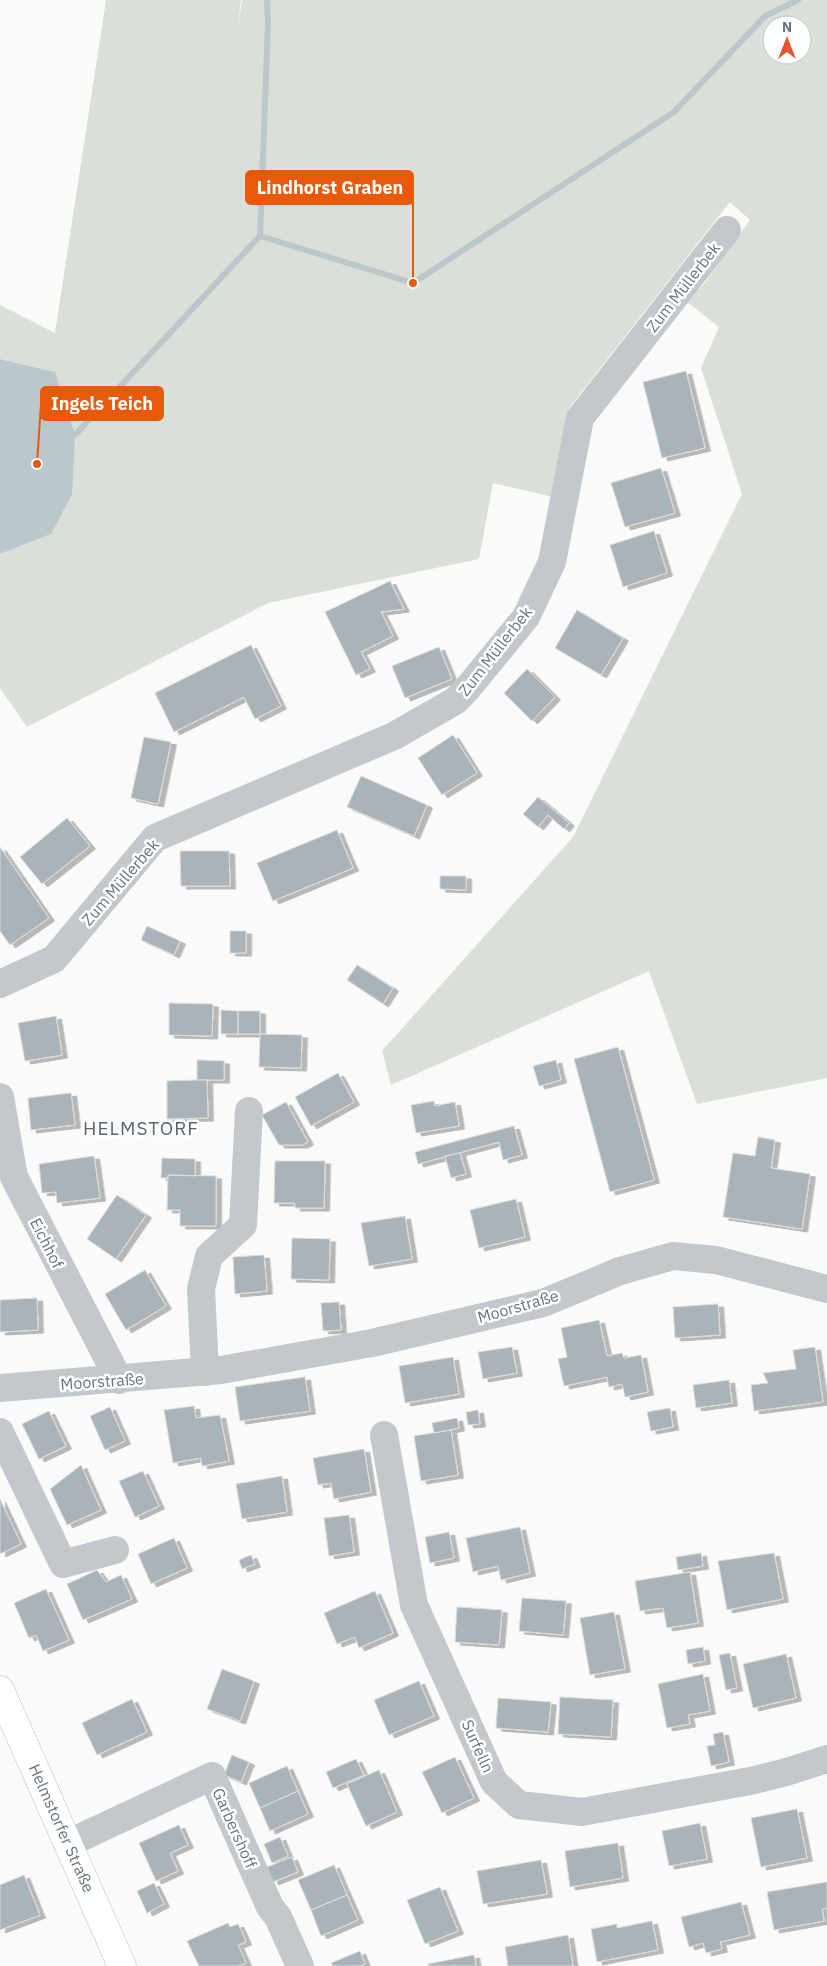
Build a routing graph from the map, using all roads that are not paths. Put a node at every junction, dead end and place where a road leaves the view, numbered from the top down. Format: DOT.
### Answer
graph roads {
  1 [pos="727,230"];
  2 [pos="0,984"];
  3 [pos="0,1097"];
  4 [pos="249,1111"];
  5 [pos="827,1289"];
  6 [pos="205,1372"];
  7 [pos="119,1380"];
  8 [pos="0,1388"];
  9 [pos="0,1432"];
  10 [pos="384,1435"];
  11 [pos="115,1550"];
  12 [pos="0,1690"];
  13 [pos="827,1759"];
  14 [pos="70,1843"];
  15 [pos="122,1966"];
  16 [pos="300,1966"];
  1 -- 2 [label="street, Zum Müllerbek"];
  3 -- 7 [label="street, Eichhof"];
  4 -- 6 [label="street"];
  5 -- 6 [label="street, Moorstraße"];
  6 -- 7 [label="street, Moorstraße"];
  7 -- 8 [label="street, Moorstraße"];
  9 -- 11 [label="street"];
  10 -- 13 [label="street, Surfelln"];
  12 -- 14 [label="main road, Helmstorfer Straße"];
  14 -- 15 [label="main road, Helmstorfer Straße"];
  14 -- 16 [label="street, Garbershoff"];
}
